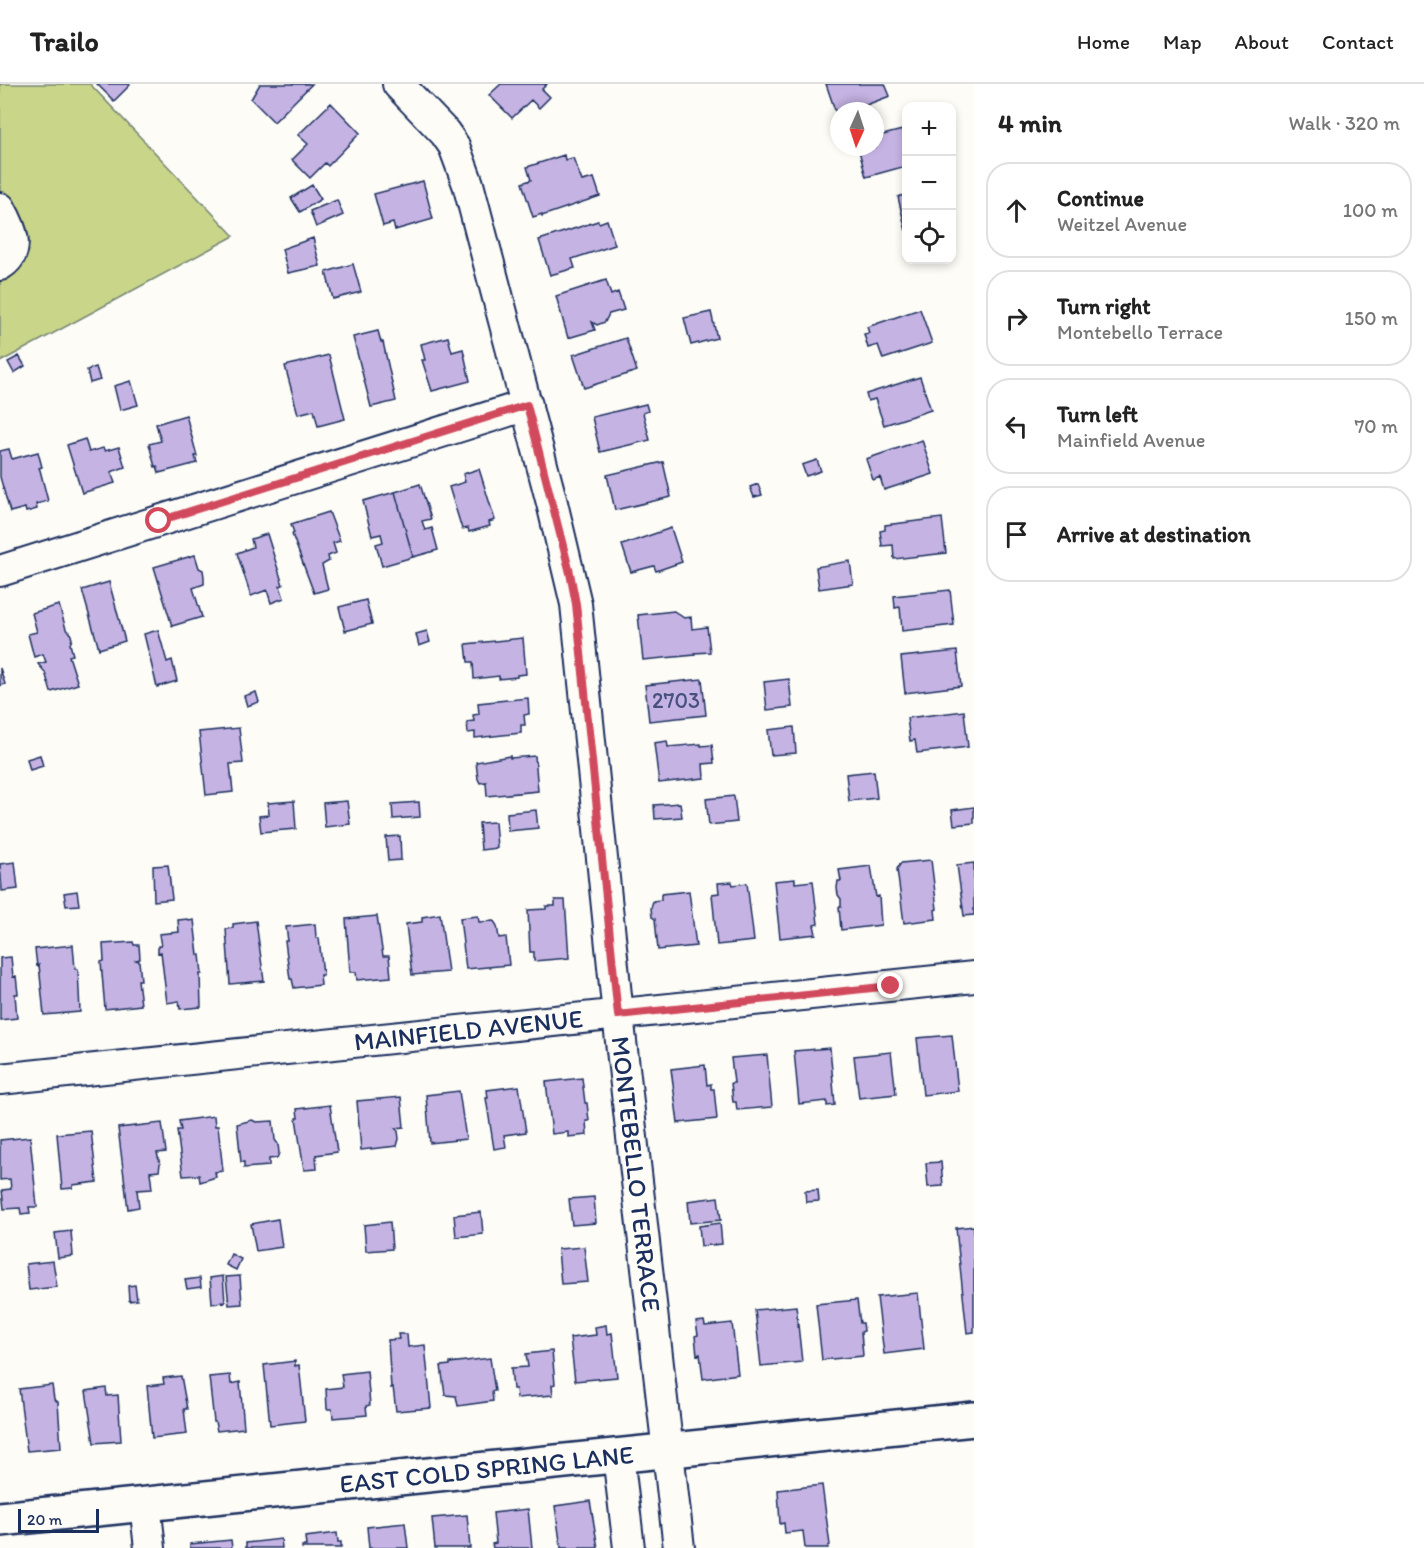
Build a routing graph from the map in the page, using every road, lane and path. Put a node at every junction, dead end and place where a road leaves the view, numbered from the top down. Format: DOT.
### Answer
graph roads {
  1 [pos="398,84"];
  2 [pos="0,208"];
  3 [pos="0,265"];
  4 [pos="527,405"];
  5 [pos="0,571"];
  6 [pos="974,977"];
  7 [pos="618,1015"];
  8 [pos="0,1080"];
  9 [pos="974,1419"];
  10 [pos="669,1450"];
  11 [pos="618,1455"];
  12 [pos="145,1504"];
  13 [pos="0,1519"];
  14 [pos="150,1548"];
  15 [pos="629,1548"];
  16 [pos="679,1548"];
  1 -- 4 [label="street, MONTEBELLO TERRACE"];
  2 -- 3 [label="street"];
  4 -- 5 [label="street"];
  4 -- 7 [label="street, MONTEBELLO TERRACE"];
  6 -- 7 [label="street, MAINFIELD AVENUE"];
  7 -- 8 [label="street, MAINFIELD AVENUE"];
  7 -- 10 [label="street, MONTEBELLO TERRACE"];
  9 -- 10 [label="main road, EAST COLD SPRING LANE"];
  10 -- 11 [label="main road, EAST COLD SPRING LANE"];
  10 -- 16 [label="street, MONTEBELLO TERRACE"];
  11 -- 12 [label="main road, EAST COLD SPRING LANE"];
  11 -- 15 [label="street"];
  12 -- 13 [label="main road, EAST COLD SPRING LANE"];
  12 -- 14 [label="street"];
}
